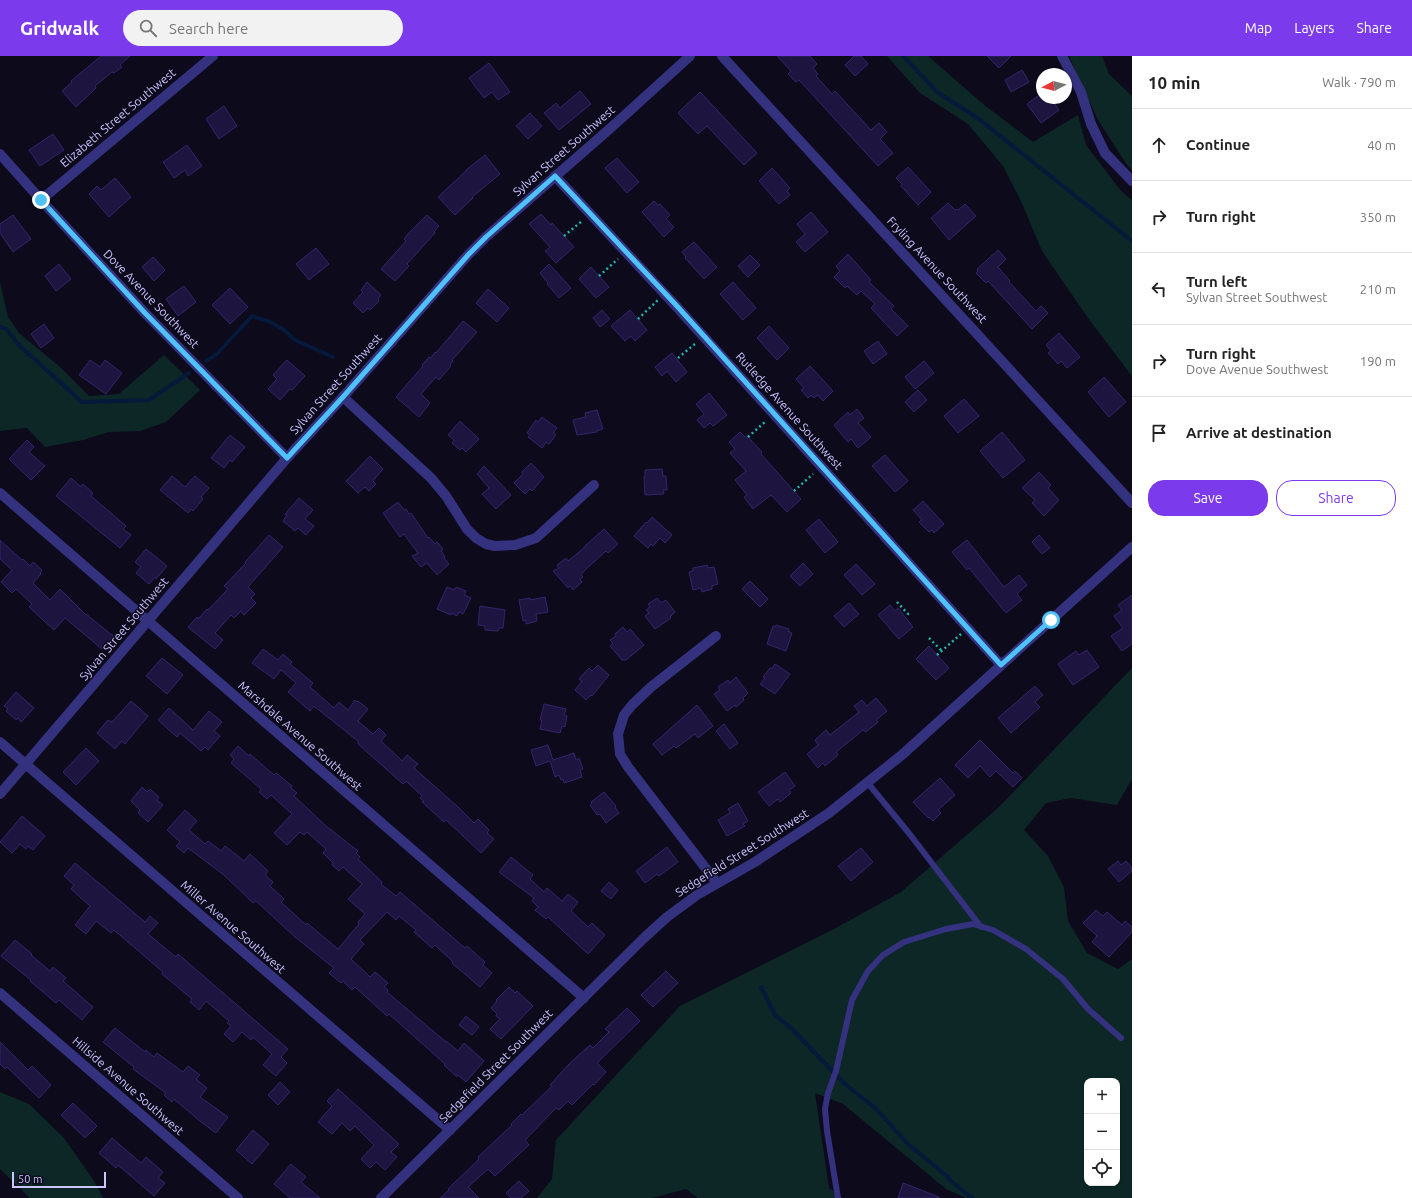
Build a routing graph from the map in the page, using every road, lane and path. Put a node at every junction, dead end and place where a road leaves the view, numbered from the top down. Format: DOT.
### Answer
graph roads {
  1 [pos="212,56"];
  2 [pos="690,56"];
  3 [pos="722,56"];
  4 [pos="1062,56"];
  5 [pos="0,154"];
  6 [pos="555,176"];
  7 [pos="1132,182"];
  8 [pos="41,200"];
  9 [pos="591,214"];
  10 [pos="564,236"];
  11 [pos="626,252"];
  12 [pos="599,276"];
  13 [pos="665,294"];
  14 [pos="638,319"];
  15 [pos="704,337"];
  16 [pos="678,358"];
  17 [pos="343,397"];
  18 [pos="774,414"];
  19 [pos="748,437"];
  20 [pos="287,458"];
  21 [pos="821,467"];
  22 [pos="594,485"];
  23 [pos="794,491"];
  24 [pos="0,493"];
  25 [pos="1132,503"];
  26 [pos="1132,547"];
  27 [pos="897,602"];
  28 [pos="905,616"];
  29 [pos="148,621"];
  30 [pos="967,628"];
  31 [pos="716,636"];
  32 [pos="929,638"];
  33 [pos="942,651"];
  34 [pos="937,655"];
  35 [pos="1001,665"];
  36 [pos="0,742"];
  37 [pos="26,765"];
  38 [pos="867,782"];
  39 [pos="0,794"];
  40 [pos="717,884"];
  41 [pos="981,926"];
  42 [pos="0,993"];
  43 [pos="584,998"];
  44 [pos="1121,1038"];
  45 [pos="450,1130"];
  46 [pos="238,1198"];
  47 [pos="381,1198"];
  48 [pos="838,1198"];
  1 -- 8 [label="street, Elizabeth Street Southwest"];
  2 -- 6 [label="street, Sylvan Street Southwest"];
  3 -- 25 [label="street, Fryling Avenue Southwest"];
  4 -- 7 [label="street"];
  5 -- 8 [label="street, Dove Avenue Southwest"];
  6 -- 9 [label="street, Rutledge Avenue Southwest"];
  6 -- 17 [label="street, Sylvan Street Southwest"];
  8 -- 20 [label="street, Dove Avenue Southwest"];
  9 -- 10 [label="path"];
  9 -- 11 [label="street, Rutledge Avenue Southwest"];
  11 -- 12 [label="path"];
  11 -- 13 [label="street, Rutledge Avenue Southwest"];
  13 -- 14 [label="path"];
  13 -- 15 [label="street, Rutledge Avenue Southwest"];
  15 -- 16 [label="path"];
  15 -- 18 [label="street, Rutledge Avenue Southwest"];
  17 -- 20 [label="street, Sylvan Street Southwest"];
  17 -- 22 [label="street"];
  18 -- 19 [label="path"];
  18 -- 21 [label="street, Rutledge Avenue Southwest"];
  20 -- 29 [label="street, Sylvan Street Southwest"];
  21 -- 23 [label="path"];
  21 -- 30 [label="street, Rutledge Avenue Southwest"];
  24 -- 29 [label="street, Marshdale Avenue Southwest"];
  26 -- 35 [label="street, Sedgefield Street Southwest"];
  27 -- 28 [label="path"];
  29 -- 37 [label="street, Sylvan Street Southwest"];
  29 -- 43 [label="street, Marshdale Avenue Southwest"];
  30 -- 33 [label="path"];
  30 -- 35 [label="street, Rutledge Avenue Southwest"];
  31 -- 40 [label="street"];
  32 -- 33 [label="path"];
  33 -- 34 [label="path"];
  35 -- 38 [label="street, Sedgefield Street Southwest"];
  36 -- 37 [label="street, Miller Avenue Southwest"];
  37 -- 39 [label="street, Sylvan Street Southwest"];
  37 -- 45 [label="street, Miller Avenue Southwest"];
  38 -- 40 [label="street, Sedgefield Street Southwest"];
  38 -- 41 [label="lane"];
  40 -- 43 [label="street, Sedgefield Street Southwest"];
  41 -- 44 [label="lane"];
  41 -- 48 [label="lane"];
  42 -- 46 [label="street, Hillside Avenue Southwest"];
  43 -- 45 [label="street, Sedgefield Street Southwest"];
  45 -- 47 [label="street, Sedgefield Street Southwest"];
}
